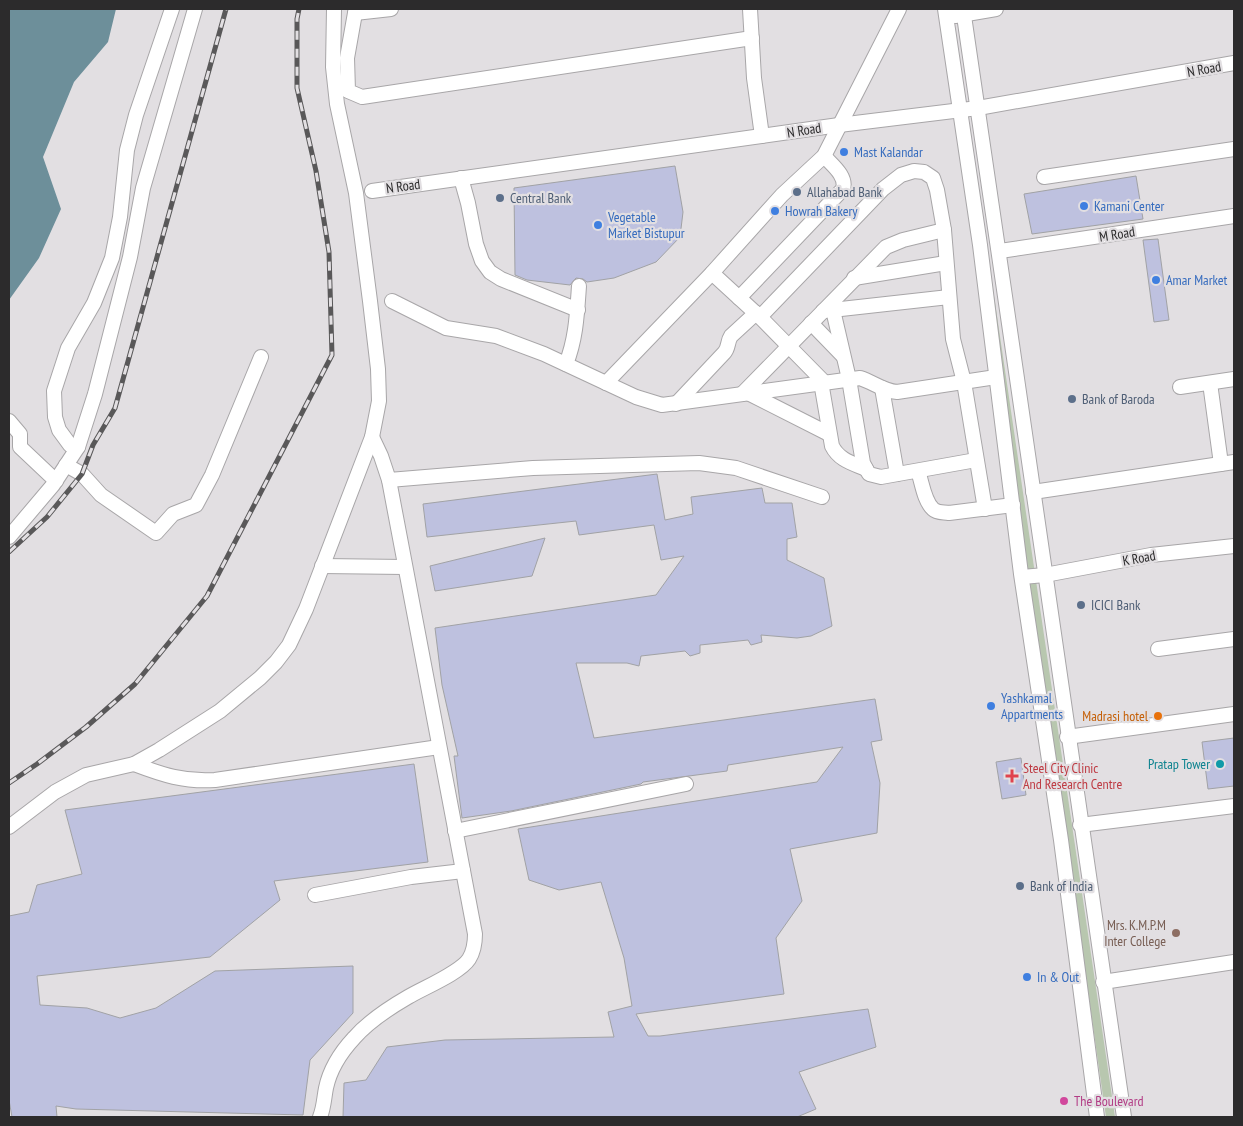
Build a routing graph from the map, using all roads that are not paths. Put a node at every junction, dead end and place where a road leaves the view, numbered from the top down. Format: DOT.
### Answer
graph roads {
  1 [pos="172,9"];
  2 [pos="194,9"];
  3 [pos="334,9"];
  4 [pos="391,9"];
  5 [pos="750,9"];
  6 [pos="899,9"];
  7 [pos="996,9"];
  8 [pos="356,11"];
  9 [pos="963,12"];
  10 [pos="945,13"];
  11 [pos="752,38"];
  12 [pos="1234,63"];
  13 [pos="978,108"];
  14 [pos="959,111"];
  15 [pos="839,125"];
  16 [pos="762,136"];
  17 [pos="1234,149"];
  18 [pos="824,156"];
  19 [pos="1044,177"];
  20 [pos="461,178"];
  21 [pos="372,191"];
  22 [pos="1234,216"];
  23 [pos="944,230"];
  24 [pos="1000,252"];
  25 [pos="946,263"];
  26 [pos="712,273"];
  27 [pos="854,278"];
  28 [pos="578,286"];
  29 [pos="949,297"];
  30 [pos="739,298"];
  31 [pos="392,301"];
  32 [pos="578,310"];
  33 [pos="828,310"];
  34 [pos="758,315"];
  35 [pos="811,323"];
  36 [pos="790,346"];
  37 [pos="261,357"];
  38 [pos="843,357"];
  39 [pos="566,364"];
  40 [pos="996,377"];
  41 [pos="849,379"];
  42 [pos="1234,380"];
  43 [pos="823,382"];
  44 [pos="964,382"];
  45 [pos="606,383"];
  46 [pos="1210,383"];
  47 [pos="1180,387"];
  48 [pos="882,388"];
  49 [pos="745,394"];
  50 [pos="676,404"];
  51 [pos="9,421"];
  52 [pos="829,434"];
  53 [pos="372,436"];
  54 [pos="78,447"];
  55 [pos="976,460"];
  56 [pos="1227,463"];
  57 [pos="66,465"];
  58 [pos="866,469"];
  59 [pos="918,470"];
  60 [pos="897,474"];
  61 [pos="389,480"];
  62 [pos="56,481"];
  63 [pos="1033,492"];
  64 [pos="822,497"];
  65 [pos="1013,505"];
  66 [pos="984,508"];
  67 [pos="9,537"];
  68 [pos="1234,546"];
  69 [pos="322,566"];
  70 [pos="405,567"];
  71 [pos="1045,575"];
  72 [pos="1022,577"];
  73 [pos="1234,639"];
  74 [pos="1158,649"];
  75 [pos="1234,714"];
  76 [pos="1067,737"];
  77 [pos="439,747"];
  78 [pos="134,764"];
  79 [pos="686,784"];
  80 [pos="1234,806"];
  81 [pos="1080,825"];
  82 [pos="9,827"];
  83 [pos="455,831"];
  84 [pos="463,871"];
  85 [pos="315,895"];
  86 [pos="1234,962"];
  87 [pos="1103,982"];
  88 [pos="320,1117"];
  89 [pos="1097,1117"];
  90 [pos="1124,1117"];
  1 -- 54 [label="street"];
  2 -- 54 [label="street"];
  3 -- 53 [label="street"];
  4 -- 8 [label="street"];
  5 -- 11 [label="street"];
  6 -- 15 [label="street"];
  7 -- 9 [label="street"];
  8 -- 11 [label="street"];
  9 -- 10 [label="street"];
  9 -- 13 [label="street"];
  10 -- 14 [label="street"];
  11 -- 16 [label="street"];
  12 -- 13 [label="street, N Road"];
  13 -- 14 [label="street, N Road"];
  13 -- 24 [label="street"];
  14 -- 15 [label="street, N Road"];
  14 -- 40 [label="street"];
  15 -- 16 [label="street, N Road"];
  15 -- 18 [label="street"];
  16 -- 20 [label="street, N Road"];
  17 -- 19 [label="street"];
  18 -- 26 [label="street"];
  18 -- 30 [label="street"];
  20 -- 21 [label="street, N Road"];
  20 -- 32 [label="street"];
  22 -- 24 [label="street, M Road"];
  23 -- 25 [label="street"];
  23 -- 27 [label="street"];
  23 -- 34 [label="street"];
  24 -- 63 [label="street"];
  25 -- 27 [label="street"];
  25 -- 29 [label="street"];
  26 -- 30 [label="street"];
  26 -- 45 [label="street"];
  27 -- 33 [label="street"];
  28 -- 32 [label="street"];
  29 -- 33 [label="street"];
  29 -- 44 [label="street"];
  30 -- 34 [label="street"];
  31 -- 39 [label="street"];
  32 -- 39 [label="street"];
  33 -- 35 [label="street"];
  33 -- 38 [label="street"];
  34 -- 36 [label="street"];
  34 -- 50 [label="street"];
  35 -- 36 [label="street"];
  35 -- 38 [label="street"];
  36 -- 43 [label="street"];
  36 -- 49 [label="street"];
  37 -- 57 [label="street"];
  38 -- 41 [label="street"];
  39 -- 45 [label="street"];
  40 -- 44 [label="street"];
  40 -- 65 [label="street"];
  41 -- 43 [label="street"];
  41 -- 48 [label="street"];
  41 -- 58 [label="street"];
  42 -- 46 [label="street"];
  43 -- 49 [label="street"];
  43 -- 52 [label="street"];
  44 -- 48 [label="street"];
  44 -- 55 [label="street"];
  45 -- 50 [label="street"];
  46 -- 47 [label="street"];
  46 -- 56 [label="street"];
  48 -- 60 [label="street"];
  49 -- 50 [label="street"];
  49 -- 52 [label="street"];
  51 -- 62 [label="street"];
  52 -- 58 [label="street"];
  53 -- 61 [label="street"];
  53 -- 69 [label="street"];
  54 -- 57 [label="street"];
  55 -- 59 [label="street"];
  55 -- 66 [label="street"];
  56 -- 63 [label="street"];
  57 -- 62 [label="street"];
  58 -- 60 [label="street"];
  59 -- 60 [label="street"];
  59 -- 66 [label="street"];
  61 -- 64 [label="street"];
  61 -- 70 [label="street"];
  62 -- 67 [label="street"];
  63 -- 71 [label="street"];
  65 -- 66 [label="street"];
  65 -- 72 [label="street"];
  68 -- 71 [label="street, K Road"];
  69 -- 70 [label="street"];
  69 -- 78 [label="street"];
  70 -- 77 [label="street"];
  71 -- 72 [label="street, K Road"];
  71 -- 76 [label="street"];
  72 -- 89 [label="street"];
  73 -- 74 [label="street"];
  75 -- 76 [label="street"];
  76 -- 81 [label="street"];
  77 -- 78 [label="street"];
  77 -- 83 [label="street"];
  78 -- 82 [label="street"];
  79 -- 83 [label="street"];
  80 -- 81 [label="street"];
  81 -- 87 [label="street"];
  83 -- 84 [label="street"];
  84 -- 85 [label="street"];
  84 -- 88 [label="street"];
  86 -- 87 [label="street"];
  87 -- 90 [label="street"];
}
